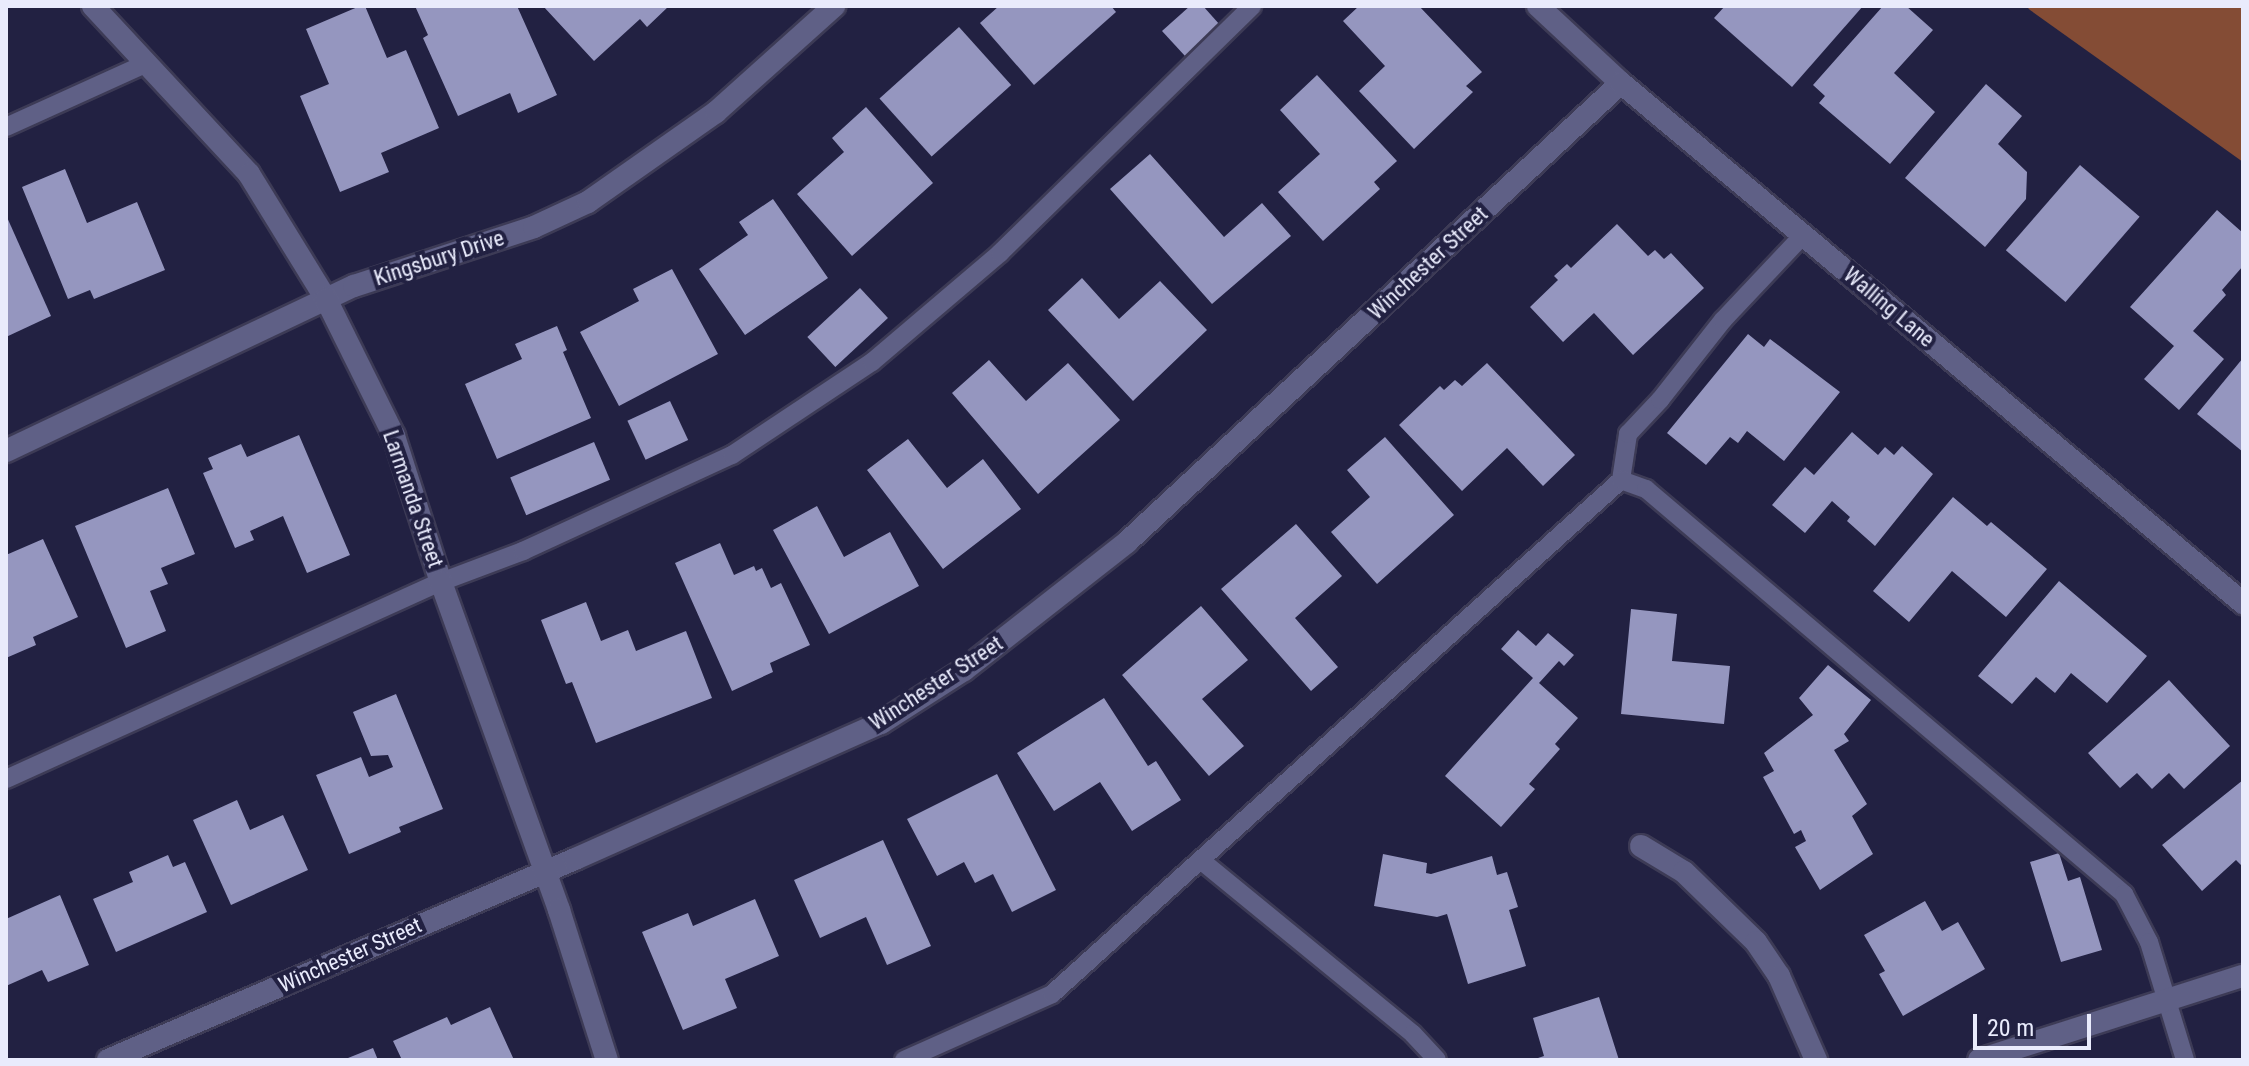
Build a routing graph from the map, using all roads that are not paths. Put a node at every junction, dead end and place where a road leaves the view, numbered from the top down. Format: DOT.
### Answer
graph roads {
  1 [pos="93,6"];
  2 [pos="834,6"];
  3 [pos="1252,6"];
  4 [pos="1538,6"];
  5 [pos="147,63"];
  6 [pos="1621,83"];
  7 [pos="6,127"];
  8 [pos="1803,235"];
  9 [pos="326,299"];
  10 [pos="6,451"];
  11 [pos="1621,480"];
  12 [pos="441,582"];
  13 [pos="2243,603"];
  14 [pos="6,779"];
  15 [pos="1641,846"];
  16 [pos="1203,862"];
  17 [pos="546,871"];
  18 [pos="2243,976"];
  19 [pos="2166,1000"];
  20 [pos="108,1060"];
  21 [pos="607,1060"];
  22 [pos="904,1060"];
  23 [pos="1437,1060"];
  24 [pos="1816,1060"];
  25 [pos="1979,1060"];
  26 [pos="2185,1060"];
  1 -- 5 [label="street, Larmanda Street"];
  2 -- 9 [label="street, Kingsbury Drive"];
  3 -- 12 [label="lane"];
  4 -- 6 [label="street, Walling Lane"];
  5 -- 7 [label="lane"];
  5 -- 9 [label="street, Larmanda Street"];
  6 -- 8 [label="street, Walling Lane"];
  6 -- 17 [label="street, Winchester Street"];
  8 -- 11 [label="lane"];
  8 -- 13 [label="street, Walling Lane"];
  9 -- 10 [label="street, Kingsbury Drive"];
  9 -- 12 [label="street, Larmanda Street"];
  11 -- 16 [label="lane"];
  11 -- 19 [label="lane"];
  12 -- 14 [label="lane"];
  12 -- 17 [label="street, Larmanda Street"];
  15 -- 24 [label="street"];
  16 -- 22 [label="lane"];
  16 -- 23 [label="lane"];
  17 -- 20 [label="street, Winchester Street"];
  17 -- 21 [label="street, Larmanda Street"];
  18 -- 19 [label="street"];
  19 -- 25 [label="street"];
  19 -- 26 [label="lane"];
}
